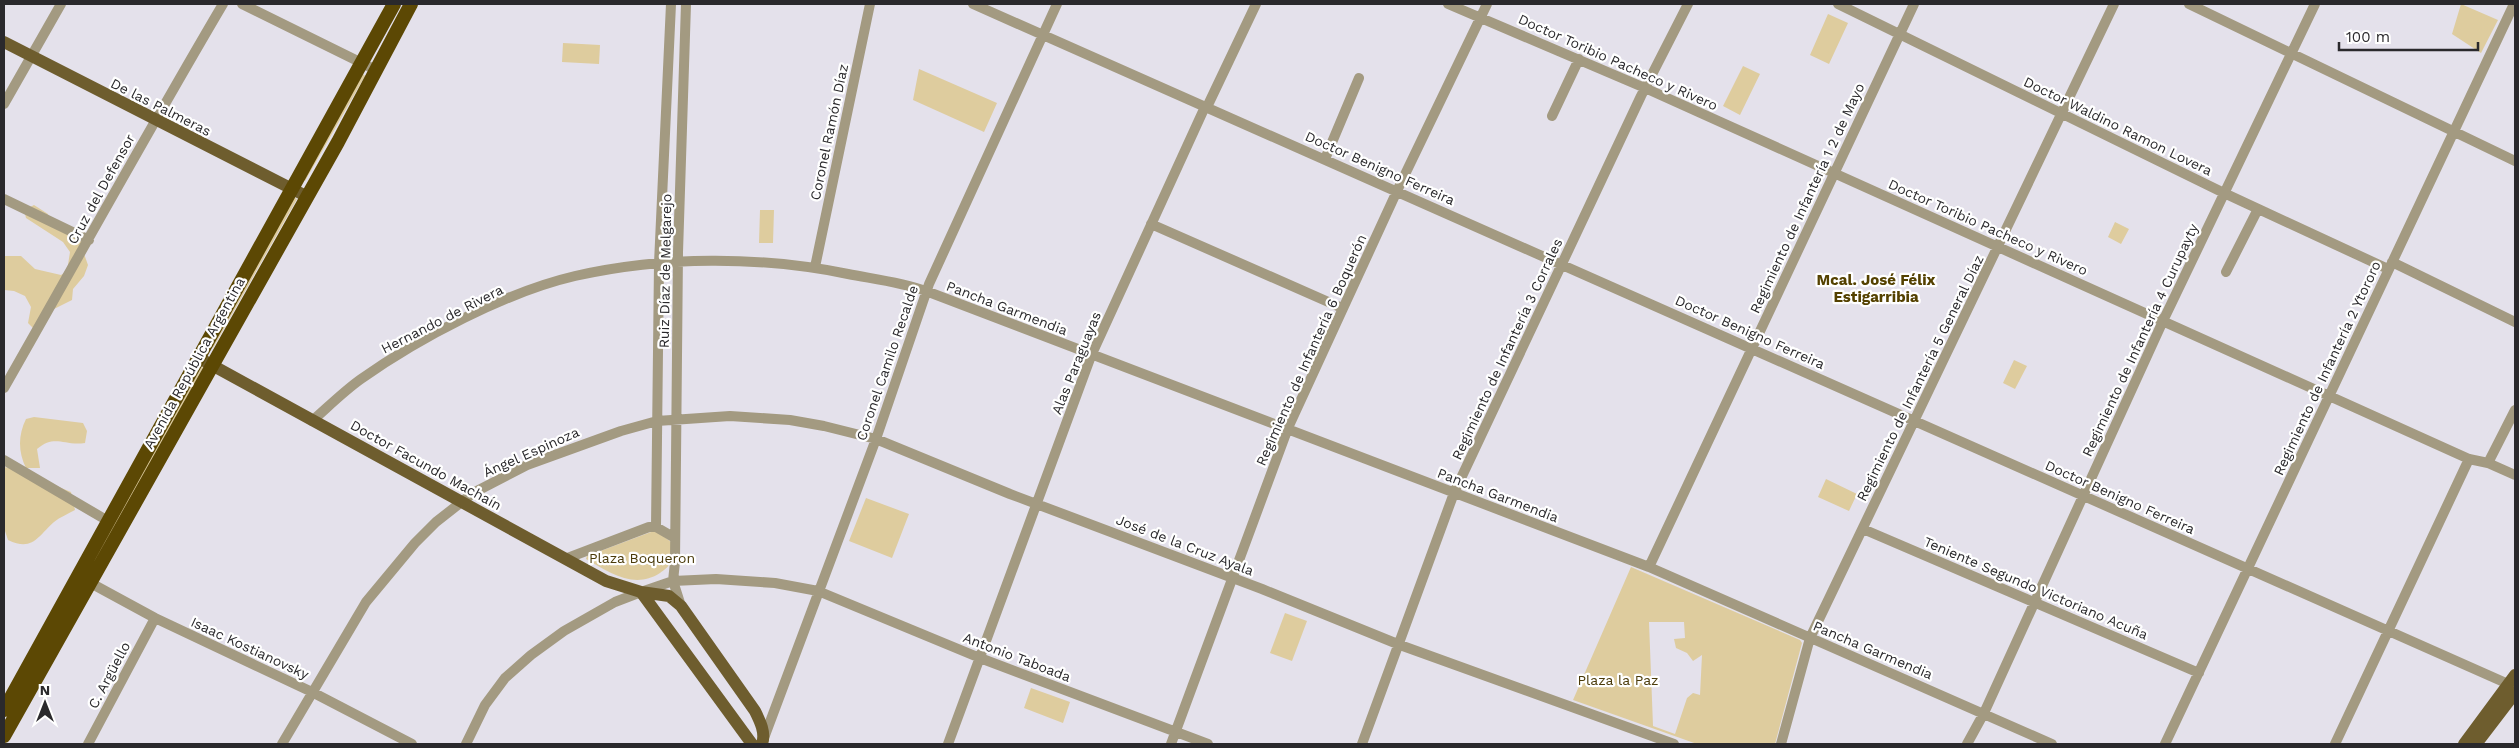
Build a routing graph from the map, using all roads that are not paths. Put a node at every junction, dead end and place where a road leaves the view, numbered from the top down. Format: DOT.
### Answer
graph roads {
  1 [pos="61,4"];
  2 [pos="223,4"];
  3 [pos="242,4"];
  4 [pos="394,4"];
  5 [pos="410,4"];
  6 [pos="671,4"];
  7 [pos="686,4"];
  8 [pos="870,4"];
  9 [pos="973,4"];
  10 [pos="1057,4"];
  11 [pos="1256,4"];
  12 [pos="1448,4"];
  13 [pos="1487,4"];
  14 [pos="1688,4"];
  15 [pos="1838,4"];
  16 [pos="1914,4"];
  17 [pos="2114,4"];
  18 [pos="2189,4"];
  19 [pos="2315,4"];
  20 [pos="2514,4"];
  21 [pos="1481,18"];
  22 [pos="1899,32"];
  23 [pos="1042,33"];
  24 [pos="4,42"];
  25 [pos="2292,52"];
  26 [pos="669,54"];
  27 [pos="684,55"];
  28 [pos="31,56"];
  29 [pos="1580,59"];
  30 [pos="361,63"];
  31 [pos="376,70"];
  32 [pos="1359,78"];
  33 [pos="1645,88"];
  34 [pos="4,104"];
  35 [pos="1207,107"];
  36 [pos="2061,114"];
  37 [pos="1552,116"];
  38 [pos="154,121"];
  39 [pos="2454,131"];
  40 [pos="1325,159"];
  41 [pos="2515,161"];
  42 [pos="1835,173"];
  43 [pos="292,190"];
  44 [pos="1397,191"];
  45 [pos="2224,193"];
  46 [pos="306,196"];
  47 [pos="4,199"];
  48 [pos="2258,209"];
  49 [pos="1151,224"];
  50 [pos="89,240"];
  51 [pos="1998,246"];
  52 [pos="678,262"];
  53 [pos="658,263"];
  54 [pos="1562,264"];
  55 [pos="2390,266"];
  56 [pos="815,267"];
  57 [pos="2226,272"];
  58 [pos="243,278"];
  59 [pos="926,291"];
  60 [pos="1342,308"];
  61 [pos="2163,322"];
  62 [pos="2515,322"];
  63 [pos="1752,348"];
  64 [pos="1091,356"];
  65 [pos="199,358"];
  66 [pos="212,366"];
  67 [pos="4,388"];
  68 [pos="2330,396"];
  69 [pos="2515,410"];
  70 [pos="677,419"];
  71 [pos="1914,420"];
  72 [pos="312,421"];
  73 [pos="657,422"];
  74 [pos="1288,428"];
  75 [pos="876,439"];
  76 [pos="2469,459"];
  77 [pos="4,460"];
  78 [pos="2488,463"];
  79 [pos="2515,476"];
  80 [pos="1454,493"];
  81 [pos="2083,496"];
  82 [pos="462,502"];
  83 [pos="1038,505"];
  84 [pos="108,521"];
  85 [pos="656,527"];
  86 [pos="1863,529"];
  87 [pos="675,538"];
  88 [pos="565,559"];
  89 [pos="1649,567"];
  90 [pos="2248,569"];
  91 [pos="78,576"];
  92 [pos="1232,578"];
  93 [pos="673,581"];
  94 [pos="91,583"];
  95 [pos="818,591"];
  96 [pos="641,592"];
  97 [pos="2034,602"];
  98 [pos="681,606"];
  99 [pos="154,618"];
  100 [pos="2388,631"];
  101 [pos="1810,638"];
  102 [pos="1400,644"];
  103 [pos="980,658"];
  104 [pos="2199,673"];
  105 [pos="2514,685"];
  106 [pos="312,692"];
  107 [pos="4,710"];
  108 [pos="1984,714"];
  109 [pos="1176,732"];
  110 [pos="4,736"];
  111 [pos="1661,742"];
  112 [pos="759,743"];
  113 [pos="88,744"];
  114 [pos="282,744"];
  115 [pos="412,744"];
  116 [pos="466,744"];
  117 [pos="948,744"];
  118 [pos="1171,744"];
  119 [pos="1208,744"];
  120 [pos="1362,744"];
  121 [pos="1674,744"];
  122 [pos="1781,744"];
  123 [pos="1967,744"];
  124 [pos="2052,744"];
  125 [pos="2165,744"];
  126 [pos="2334,744"];
  127 [pos="2464,744"];
  128 [pos="2476,744"];
  1 -- 28 [label="street"];
  2 -- 38 [label="street, Cruz del Defensor"];
  3 -- 30 [label="street"];
  4 -- 30 [label="highway, Avenida República Argentina"];
  5 -- 31 [label="highway, Avenida República Argentina"];
  6 -- 26 [label="street, Ruiz Díaz de Melgarejo"];
  7 -- 27 [label="street, Ruiz Díaz de Melgarejo"];
  8 -- 56 [label="street, Coronel Ramón Díaz"];
  9 -- 23 [label="street, Doctor Benigno Ferreira"];
  10 -- 23 [label="street, Coronel Camilo Recalde"];
  11 -- 35 [label="street, Alas Paraguayas"];
  12 -- 21 [label="street, Doctor Toribio Pacheco y Rivero"];
  13 -- 21 [label="street, Regimiento de Infantería 6 Boquerón"];
  14 -- 33 [label="street, Regimiento de Infantería 3 Corrales"];
  15 -- 22 [label="street, Doctor Waldino Ramon Lovera"];
  16 -- 22 [label="street, Regimiento de Infantería 1 2 de Mayo"];
  17 -- 36 [label="street, Regimiento de Infantería 5 General Díaz"];
  18 -- 25 [label="street"];
  19 -- 25 [label="street, Regimiento de Infantería 4 Curupayty"];
  20 -- 39 [label="street, Regimiento de Infantería 2 Ytororo"];
  21 -- 29 [label="street, Doctor Toribio Pacheco y Rivero"];
  21 -- 44 [label="street, Regimiento de Infantería 6 Boquerón"];
  22 -- 36 [label="street, Doctor Waldino Ramon Lovera"];
  22 -- 42 [label="street, Regimiento de Infantería 1 2 de Mayo"];
  23 -- 35 [label="street, Doctor Benigno Ferreira"];
  23 -- 59 [label="street, Coronel Camilo Recalde"];
  24 -- 28 [label="main road, De las Palmeras"];
  25 -- 39 [label="street"];
  25 -- 45 [label="street, Regimiento de Infantería 4 Curupayty"];
  26 -- 27 [label="street"];
  26 -- 53 [label="street, Ruiz Díaz de Melgarejo"];
  27 -- 52 [label="street, Ruiz Díaz de Melgarejo"];
  28 -- 34 [label="street"];
  28 -- 38 [label="main road, De las Palmeras"];
  29 -- 33 [label="street, Doctor Toribio Pacheco y Rivero"];
  29 -- 37 [label="street"];
  30 -- 31 [label="street"];
  30 -- 43 [label="highway, Avenida República Argentina"];
  31 -- 46 [label="highway, Avenida República Argentina"];
  32 -- 40 [label="street"];
  33 -- 42 [label="street, Doctor Toribio Pacheco y Rivero"];
  33 -- 54 [label="street, Regimiento de Infantería 3 Corrales"];
  35 -- 40 [label="street, Doctor Benigno Ferreira"];
  35 -- 49 [label="street, Alas Paraguayas"];
  36 -- 45 [label="street, Doctor Waldino Ramon Lovera"];
  36 -- 51 [label="street, Regimiento de Infantería 5 General Díaz"];
  38 -- 43 [label="main road, De las Palmeras"];
  38 -- 50 [label="street, Cruz del Defensor"];
  39 -- 41 [label="street"];
  39 -- 55 [label="street, Regimiento de Infantería 2 Ytororo"];
  40 -- 44 [label="street, Doctor Benigno Ferreira"];
  42 -- 51 [label="street, Doctor Toribio Pacheco y Rivero"];
  42 -- 63 [label="street, Regimiento de Infantería 1 2 de Mayo"];
  43 -- 46 [label="main road, De las Palmeras"];
  43 -- 58 [label="highway, Avenida República Argentina"];
  44 -- 54 [label="street, Doctor Benigno Ferreira"];
  44 -- 60 [label="street, Regimiento de Infantería 6 Boquerón"];
  45 -- 48 [label="street, Doctor Waldino Ramon Lovera"];
  45 -- 61 [label="street, Regimiento de Infantería 4 Curupayty"];
  46 -- 66 [label="highway, Avenida República Argentina"];
  47 -- 50 [label="street"];
  48 -- 55 [label="street, Doctor Waldino Ramon Lovera"];
  48 -- 57 [label="street"];
  49 -- 60 [label="street"];
  49 -- 64 [label="street, Alas Paraguayas"];
  50 -- 67 [label="street, Cruz del Defensor"];
  51 -- 61 [label="street, Doctor Toribio Pacheco y Rivero"];
  51 -- 71 [label="street, Regimiento de Infantería 5 General Díaz"];
  52 -- 53 [label="street, Hernando de Rivera"];
  52 -- 56 [label="street, Hernando de Rivera"];
  52 -- 70 [label="street, Ruiz Díaz de Melgarejo"];
  53 -- 72 [label="street, Hernando de Rivera"];
  53 -- 73 [label="street, Ruiz Díaz de Melgarejo"];
  54 -- 63 [label="street, Doctor Benigno Ferreira"];
  54 -- 80 [label="street, Regimiento de Infantería 3 Corrales"];
  55 -- 62 [label="street, Doctor Waldino Ramon Lovera"];
  55 -- 68 [label="street, Regimiento de Infantería 2 Ytororo"];
  56 -- 59 [label="street, Hernando de Rivera"];
  58 -- 65 [label="highway, Avenida República Argentina"];
  58 -- 66 [label="highway"];
  59 -- 64 [label="street, Pancha Garmendia"];
  59 -- 75 [label="street, Coronel Camilo Recalde"];
  60 -- 74 [label="street, Regimiento de Infantería 6 Boquerón"];
  61 -- 68 [label="street, Doctor Toribio Pacheco y Rivero"];
  61 -- 81 [label="street, Regimiento de Infantería 4 Curupayty"];
  63 -- 71 [label="street, Doctor Benigno Ferreira"];
  63 -- 89 [label="street, Regimiento de Infantería 1 2 de Mayo"];
  64 -- 74 [label="street, Pancha Garmendia"];
  64 -- 83 [label="street, Alas Paraguayas"];
  65 -- 66 [label="main road, Doctor Facundo Machaín"];
  65 -- 84 [label="highway, Avenida República Argentina"];
  66 -- 72 [label="main road, Doctor Facundo Machaín"];
  66 -- 94 [label="highway, Avenida República Argentina"];
  68 -- 76 [label="street, Doctor Toribio Pacheco y Rivero"];
  68 -- 90 [label="street, Regimiento de Infantería 2 Ytororo"];
  69 -- 78 [label="street"];
  70 -- 73 [label="street, Ángel Espinoza"];
  70 -- 75 [label="street, José de la Cruz Ayala"];
  70 -- 87 [label="street, Ruiz Díaz de Melgarejo"];
  71 -- 81 [label="street, Doctor Benigno Ferreira"];
  71 -- 86 [label="street, Regimiento de Infantería 5 General Díaz"];
  72 -- 82 [label="main road, Doctor Facundo Machaín"];
  73 -- 82 [label="street, Ángel Espinoza"];
  73 -- 85 [label="street, Ruiz Díaz de Melgarejo"];
  74 -- 80 [label="street, Pancha Garmendia"];
  74 -- 92 [label="street, Regimiento de Infantería 6 Boquerón"];
  75 -- 83 [label="street, José de la Cruz Ayala"];
  75 -- 95 [label="street, Coronel Camilo Recalde"];
  76 -- 78 [label="street, Doctor Toribio Pacheco y Rivero"];
  76 -- 100 [label="street"];
  77 -- 84 [label="street"];
  78 -- 79 [label="street, Doctor Toribio Pacheco y Rivero"];
  80 -- 89 [label="street, Pancha Garmendia"];
  80 -- 102 [label="street, Regimiento de Infantería 3 Corrales"];
  81 -- 90 [label="street, Doctor Benigno Ferreira"];
  81 -- 97 [label="street, Regimiento de Infantería 4 Curupayty"];
  82 -- 88 [label="main road, Doctor Facundo Machaín"];
  82 -- 106 [label="street, Ángel Espinoza"];
  83 -- 92 [label="street, José de la Cruz Ayala"];
  83 -- 103 [label="street, Alas Paraguayas"];
  84 -- 91 [label="highway, Avenida República Argentina"];
  85 -- 87 [label="street"];
  85 -- 88 [label="street"];
  86 -- 97 [label="street, Teniente Segundo Victoriano Acuña"];
  86 -- 101 [label="street, Regimiento de Infantería 5 General Díaz"];
  87 -- 93 [label="street, Ruiz Díaz de Melgarejo"];
  88 -- 96 [label="main road, Doctor Facundo Machaín"];
  89 -- 101 [label="street, Pancha Garmendia"];
  90 -- 100 [label="street, Doctor Benigno Ferreira"];
  90 -- 104 [label="street, Regimiento de Infantería 2 Ytororo"];
  91 -- 94 [label="street, Isaac Kostianovsky"];
  91 -- 107 [label="highway, Avenida República Argentina"];
  92 -- 102 [label="street, José de la Cruz Ayala"];
  92 -- 109 [label="street, Regimiento de Infantería 6 Boquerón"];
  93 -- 95 [label="street, Antonio Taboada"];
  93 -- 96 [label="street, Antonio Taboada"];
  93 -- 98 [label="street, Ruiz Díaz de Melgarejo"];
  94 -- 99 [label="street, Isaac Kostianovsky"];
  94 -- 110 [label="highway, Avenida República Argentina"];
  95 -- 103 [label="street, Antonio Taboada"];
  95 -- 112 [label="street, Coronel Camilo Recalde"];
  96 -- 98 [label="main road, Doctor Facundo Machaín"];
  96 -- 112 [label="main road"];
  96 -- 116 [label="street, Antonio Taboada"];
  97 -- 104 [label="street, Teniente Segundo Victoriano Acuña"];
  97 -- 108 [label="street, Regimiento de Infantería 4 Curupayty"];
  98 -- 112 [label="main road, Doctor Facundo Machaín"];
  99 -- 106 [label="street, Isaac Kostianovsky"];
  99 -- 113 [label="street, C. Argüello"];
  100 -- 105 [label="street, Doctor Benigno Ferreira"];
  100 -- 126 [label="street"];
  101 -- 108 [label="street, Pancha Garmendia"];
  101 -- 122 [label="street, Regimiento de Infantería 5 General Díaz"];
  102 -- 111 [label="street, José de la Cruz Ayala"];
  102 -- 120 [label="street, Regimiento de Infantería 3 Corrales"];
  103 -- 109 [label="street, Antonio Taboada"];
  103 -- 117 [label="street, Alas Paraguayas"];
  104 -- 125 [label="street, Regimiento de Infantería 2 Ytororo"];
  105 -- 127 [label="main road"];
  105 -- 128 [label="main road"];
  106 -- 114 [label="street, Ángel Espinoza"];
  106 -- 115 [label="street, Isaac Kostianovsky"];
  108 -- 123 [label="street, Regimiento de Infantería 4 Curupayty"];
  108 -- 124 [label="street, Pancha Garmendia"];
  109 -- 118 [label="street, Regimiento de Infantería 6 Boquerón"];
  109 -- 119 [label="street, Antonio Taboada"];
  111 -- 121 [label="street, José de la Cruz Ayala"];
}
